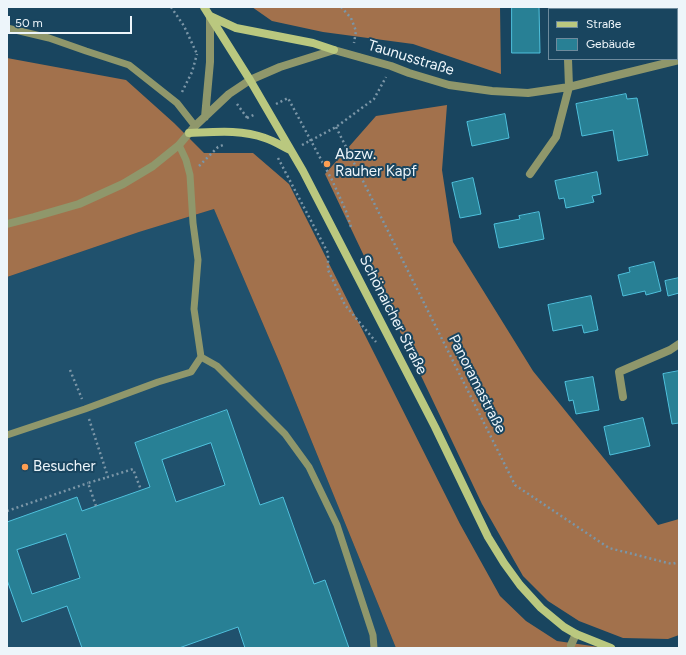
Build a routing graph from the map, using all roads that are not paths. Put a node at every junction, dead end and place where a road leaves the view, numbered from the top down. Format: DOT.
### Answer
graph roads {
  1 [pos="204,7"];
  2 [pos="210,16"];
  3 [pos="7,28"];
  4 [pos="334,50"];
  5 [pos="568,60"];
  6 [pos="679,60"];
  7 [pos="250,80"];
  8 [pos="569,87"];
  9 [pos="205,117"];
  10 [pos="195,126"];
  11 [pos="189,133"];
  12 [pos="179,145"];
  13 [pos="291,150"];
  14 [pos="530,174"];
  15 [pos="7,224"];
  16 [pos="679,344"];
  17 [pos="201,357"];
  18 [pos="623,397"];
  19 [pos="7,435"];
  20 [pos="576,634"];
  21 [pos="570,647"];
  22 [pos="374,648"];
  23 [pos="611,648"];
  1 -- 2 [label="main road, Schönaicher Straße"];
  2 -- 4 [label="main road"];
  2 -- 7 [label="main road, Schönaicher Straße"];
  2 -- 9 [label="street"];
  3 -- 10 [label="lane"];
  4 -- 7 [label="street"];
  4 -- 8 [label="street, Taunusstraße"];
  5 -- 8 [label="street"];
  6 -- 8 [label="street, Taunusstraße"];
  7 -- 9 [label="street"];
  7 -- 13 [label="main road, Schönaicher Straße"];
  8 -- 14 [label="street"];
  9 -- 10 [label="street"];
  10 -- 11 [label="street"];
  11 -- 12 [label="street"];
  11 -- 13 [label="main road"];
  12 -- 15 [label="street"];
  12 -- 17 [label="lane"];
  13 -- 20 [label="main road, Schönaicher Straße"];
  16 -- 18 [label="street"];
  17 -- 19 [label="lane"];
  17 -- 22 [label="lane"];
  20 -- 21 [label="street"];
  20 -- 23 [label="main road, Schönaicher Straße"];
}
